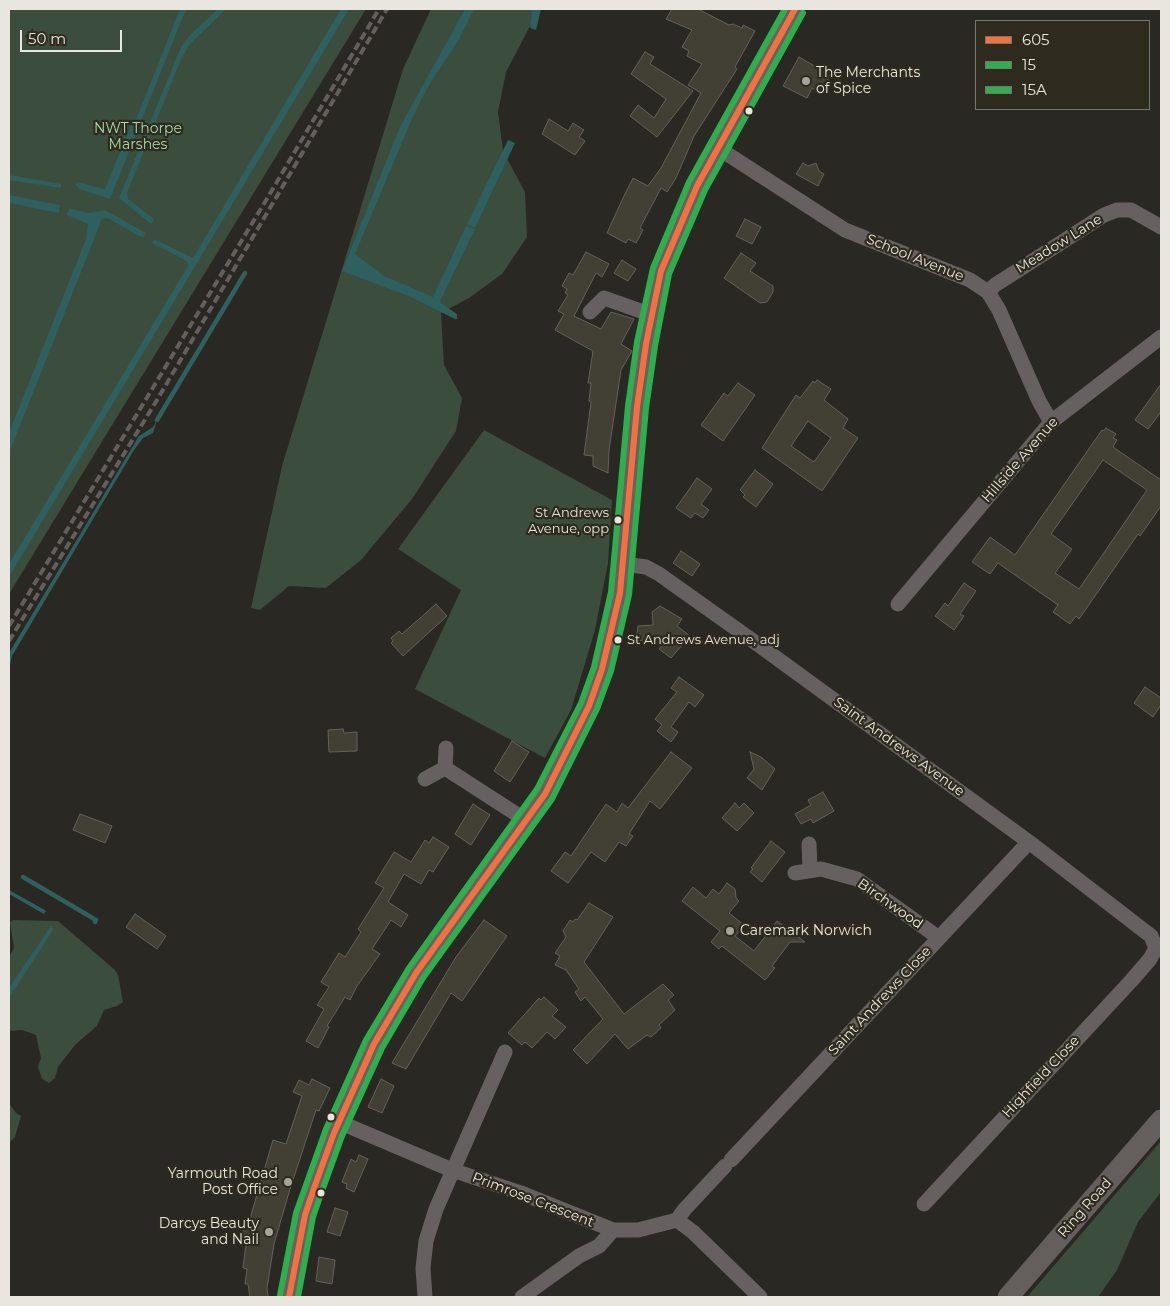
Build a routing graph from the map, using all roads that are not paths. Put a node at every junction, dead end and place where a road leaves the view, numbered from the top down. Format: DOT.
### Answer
graph roads {
  1 [pos="795,9"];
  2 [pos="718,148"];
  3 [pos="1161,227"];
  4 [pos="988,292"];
  5 [pos="590,312"];
  6 [pos="652,315"];
  7 [pos="1161,337"];
  8 [pos="1051,422"];
  9 [pos="624,564"];
  10 [pos="898,604"];
  11 [pos="446,748"];
  12 [pos="444,768"];
  13 [pos="425,779"];
  14 [pos="527,821"];
  15 [pos="1029,842"];
  16 [pos="809,844"];
  17 [pos="939,938"];
  18 [pos="1159,948"];
  19 [pos="505,1052"];
  20 [pos="1161,1120"];
  21 [pos="339,1122"];
  22 [pos="452,1170"];
  23 [pos="924,1204"];
  24 [pos="677,1220"];
  25 [pos="613,1230"];
  26 [pos="289,1297"];
  27 [pos="425,1297"];
  28 [pos="522,1297"];
  29 [pos="760,1297"];
  30 [pos="1008,1297"];
  1 -- 2 [label="main road"];
  2 -- 4 [label="street, School Avenue"];
  2 -- 6 [label="main road"];
  3 -- 4 [label="street, Meadow Lane"];
  4 -- 8 [label="street, School Avenue"];
  5 -- 6 [label="street"];
  6 -- 9 [label="main road"];
  7 -- 8 [label="street, Hillside Avenue"];
  8 -- 10 [label="street, Hillside Avenue"];
  9 -- 14 [label="main road"];
  9 -- 15 [label="street, Saint Andrews Avenue"];
  11 -- 12 [label="street"];
  12 -- 13 [label="street"];
  12 -- 14 [label="street"];
  14 -- 21 [label="main road"];
  15 -- 17 [label="street, Saint Andrews Close"];
  15 -- 18 [label="street, Saint Andrews Avenue"];
  16 -- 17 [label="street, Birchwood"];
  17 -- 24 [label="street, Saint Andrews Close"];
  18 -- 23 [label="street, Highfield Close"];
  19 -- 22 [label="street"];
  20 -- 30 [label="highway, Ring Road"];
  21 -- 22 [label="street, Primrose Crescent"];
  21 -- 26 [label="main road"];
  22 -- 25 [label="street, Primrose Crescent"];
  22 -- 27 [label="street"];
  24 -- 25 [label="street, Primrose Crescent"];
  24 -- 29 [label="street"];
  25 -- 28 [label="street, Primrose Crescent"];
}
